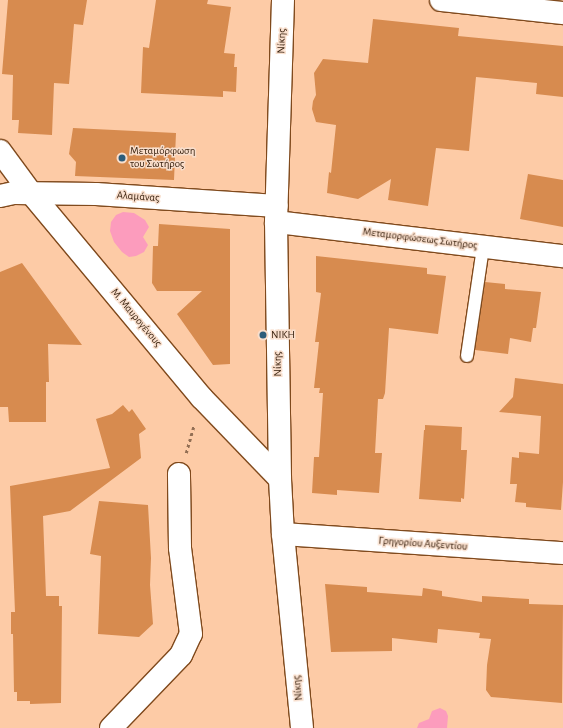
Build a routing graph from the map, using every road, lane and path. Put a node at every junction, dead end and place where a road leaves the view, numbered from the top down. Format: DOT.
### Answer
graph roads {
  1 [pos="283,0"];
  2 [pos="441,0"];
  3 [pos="563,13"];
  4 [pos="0,151"];
  5 [pos="32,193"];
  6 [pos="0,196"];
  7 [pos="276,214"];
  8 [pos="483,247"];
  9 [pos="563,256"];
  10 [pos="467,356"];
  11 [pos="202,398"];
  12 [pos="179,474"];
  13 [pos="280,479"];
  14 [pos="283,534"];
  15 [pos="563,553"];
  16 [pos="111,728"];
  17 [pos="302,728"];
  1 -- 7 [label="street, Νίκης"];
  2 -- 3 [label="street"];
  4 -- 5 [label="street, Μ. Μαυρογένους"];
  5 -- 6 [label="street, Αλαμάνας"];
  5 -- 7 [label="street, Αλαμάνας"];
  5 -- 11 [label="street, Μ. Μαυρογένους"];
  7 -- 8 [label="street, Μεταμορφώσεως Σωτήρος"];
  7 -- 13 [label="street, Νίκης"];
  8 -- 9 [label="street, Μεταμορφώσεως Σωτήρος"];
  8 -- 10 [label="lane"];
  11 -- 12 [label="path"];
  11 -- 13 [label="street, Μ. Μαυρογένους"];
  12 -- 16 [label="street"];
  13 -- 14 [label="street, Νίκης"];
  14 -- 15 [label="street, Γρηγορίου Αυξεντίου"];
  14 -- 17 [label="street, Νίκης"];
}
